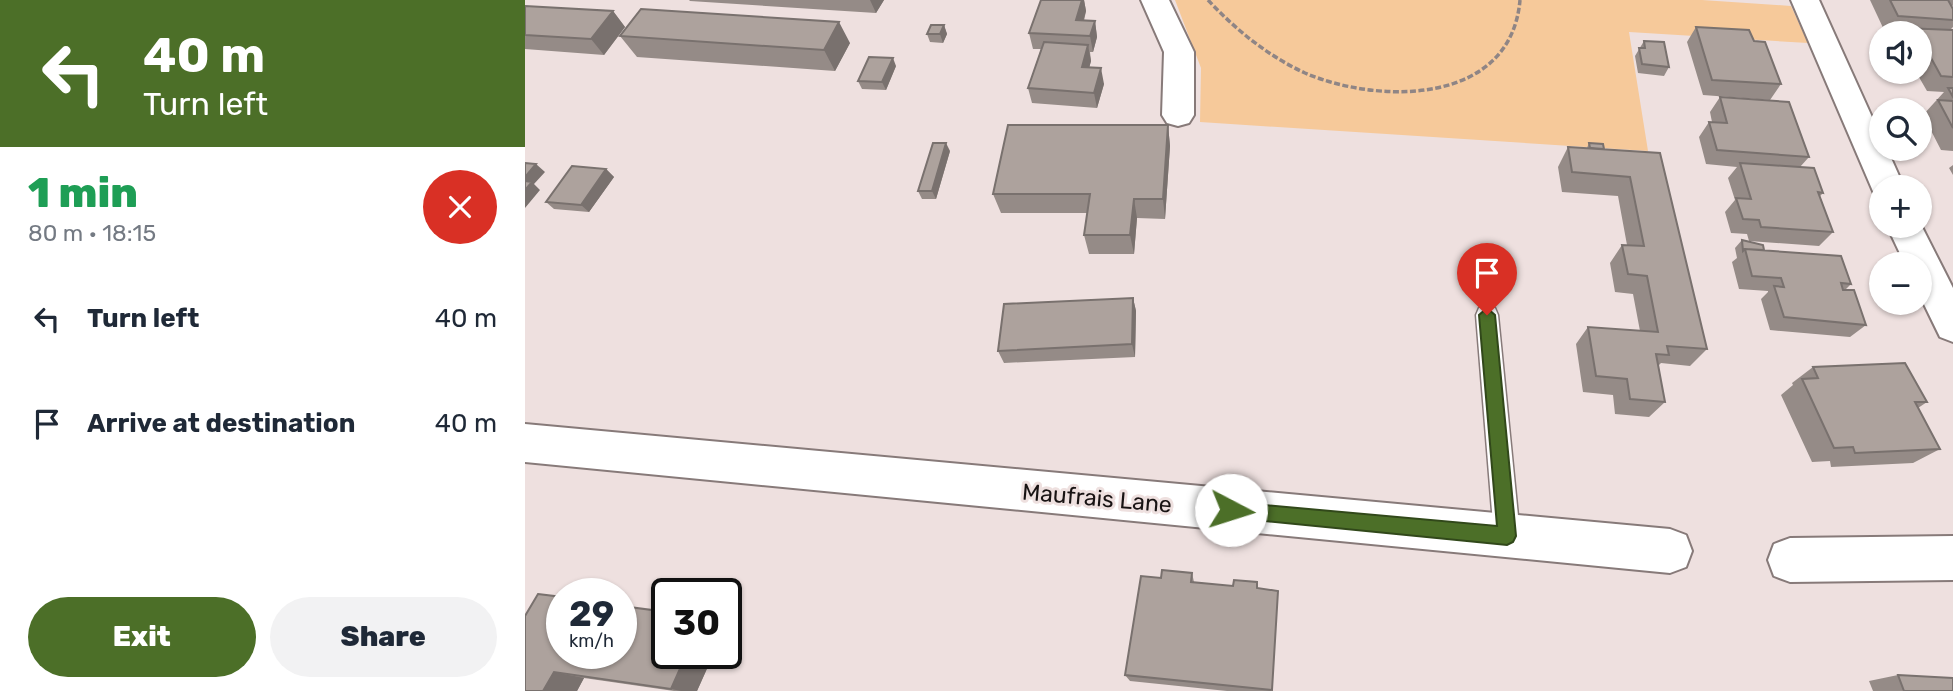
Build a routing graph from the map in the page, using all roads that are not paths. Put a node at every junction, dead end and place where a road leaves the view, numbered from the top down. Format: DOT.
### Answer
graph roads {
  1 [pos="1155,0"];
  2 [pos="1805,0"];
  3 [pos="1178,115"];
  4 [pos="1882,175"];
  5 [pos="1910,238"];
  6 [pos="1487,315"];
  7 [pos="1953,326"];
  8 [pos="525,443"];
  9 [pos="1507,536"];
  10 [pos="1670,551"];
  11 [pos="1953,558"];
  12 [pos="1790,560"];
  1 -- 3 [label="street"];
  2 -- 4 [label="street"];
  5 -- 7 [label="street"];
  6 -- 9 [label="lane"];
  8 -- 9 [label="street, Maufrais Lane"];
  9 -- 10 [label="street, Maufrais Lane"];
  11 -- 12 [label="street"];
}
